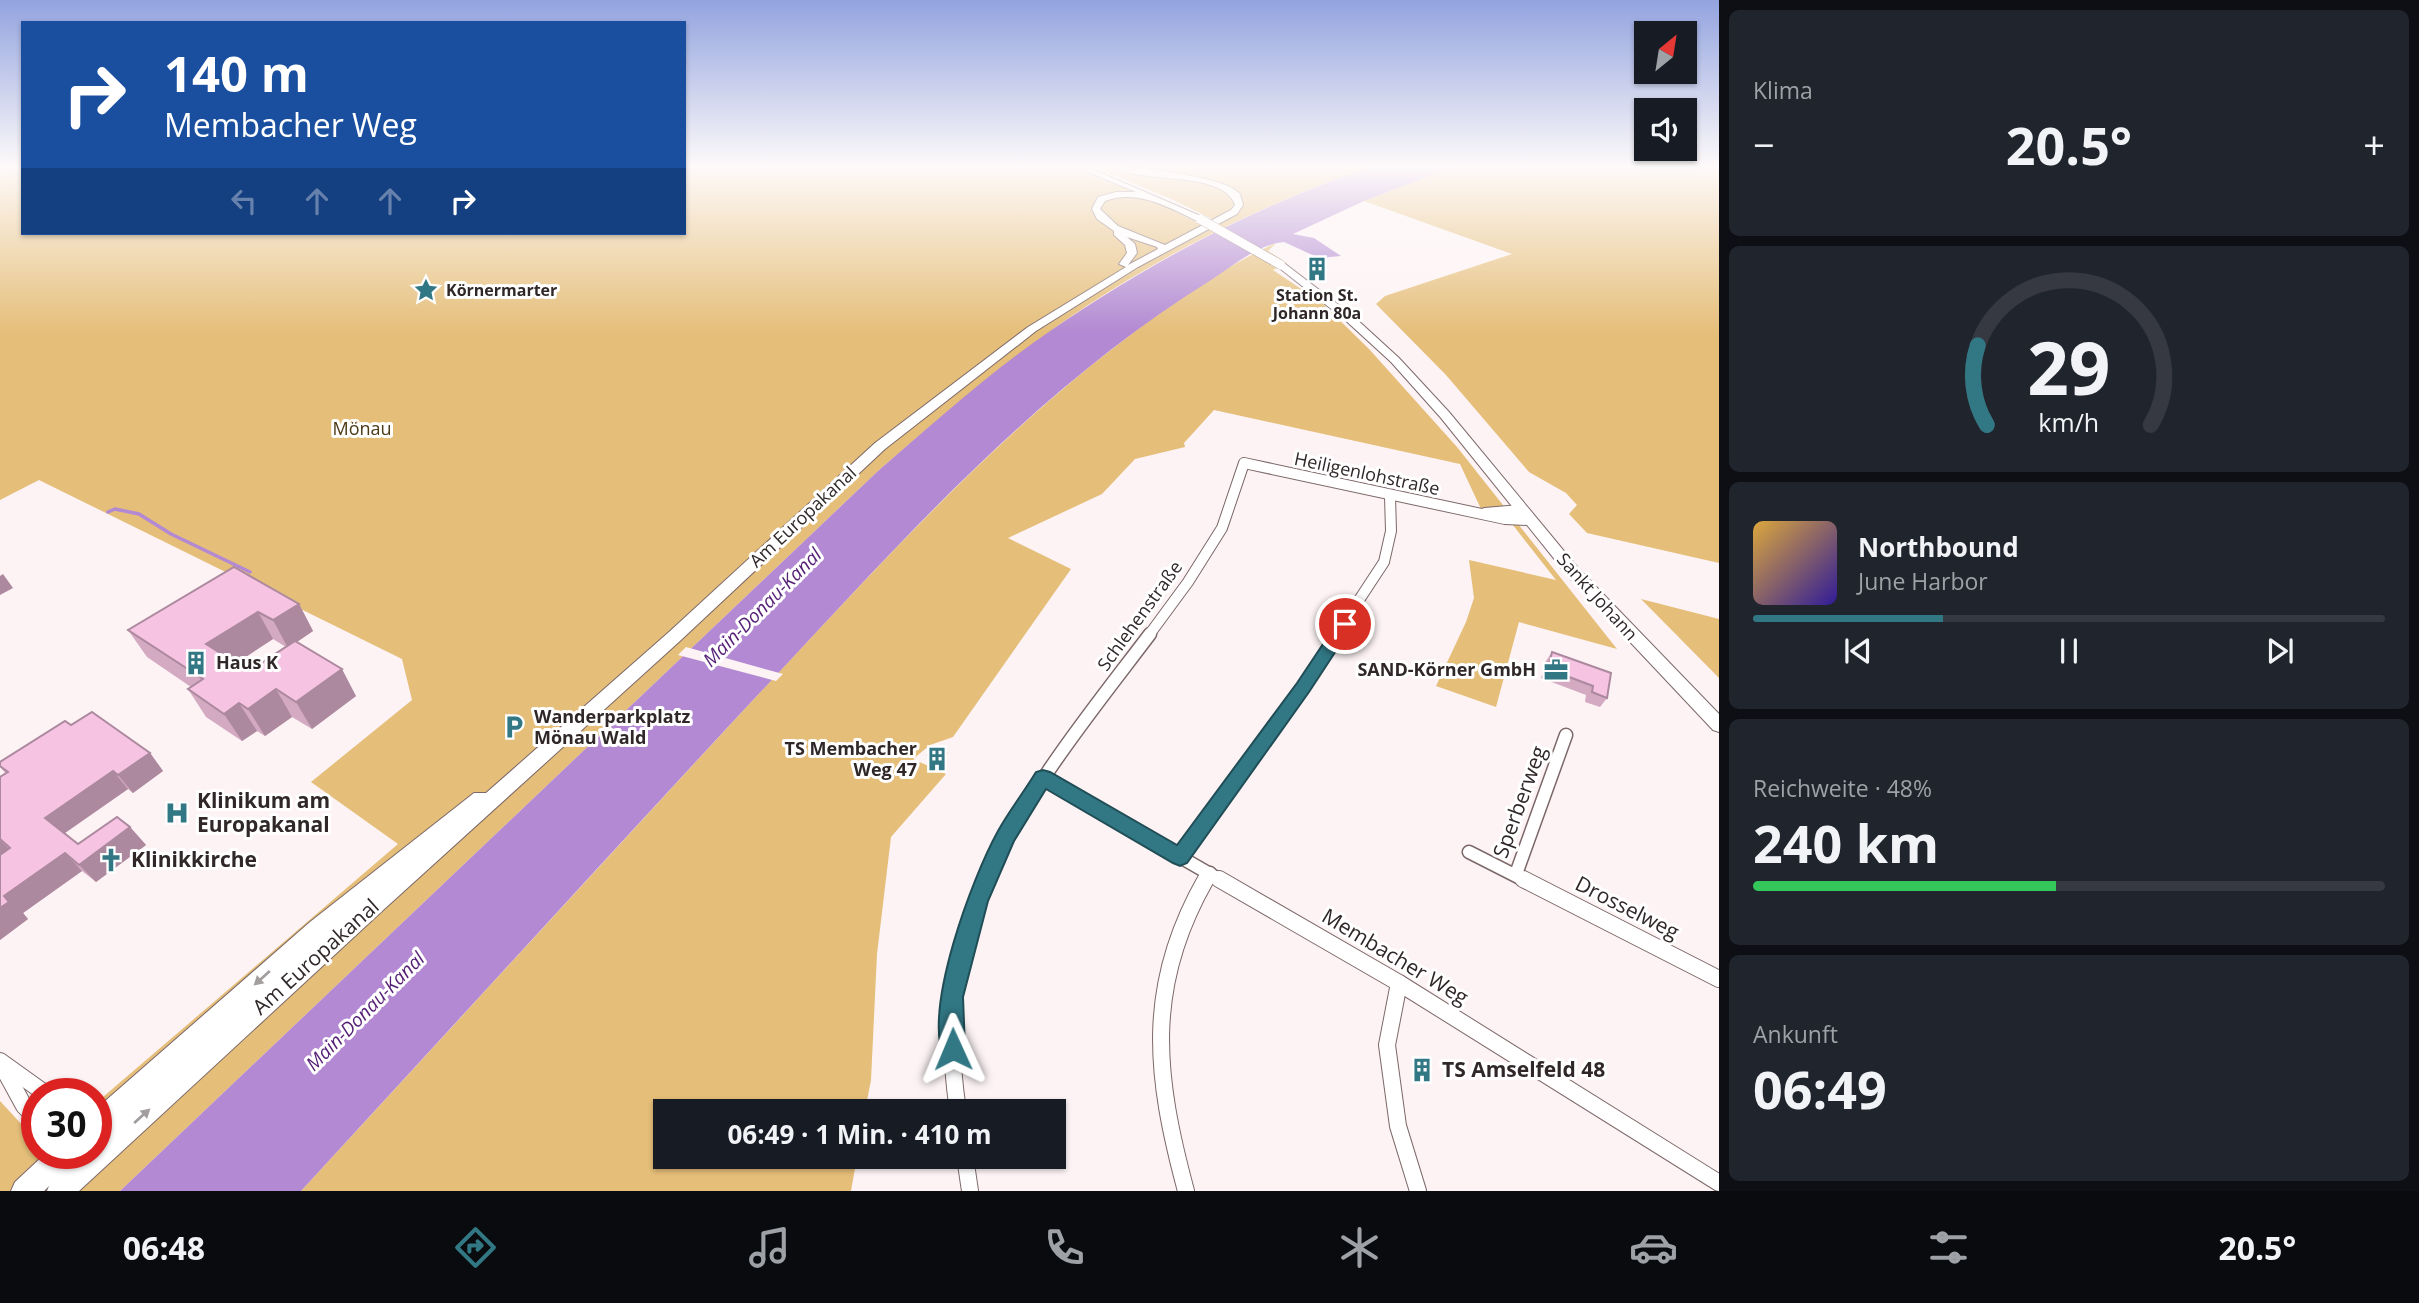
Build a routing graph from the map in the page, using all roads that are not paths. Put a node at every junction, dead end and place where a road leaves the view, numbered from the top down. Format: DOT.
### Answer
graph roads {
  1 [pos="1102,223"];
  2 [pos="1107,223"];
  3 [pos="1206,223"];
  4 [pos="1214,223"];
  5 [pos="1123,237"];
  6 [pos="1162,247"];
  7 [pos="1124,264"];
  8 [pos="1078,299"];
  9 [pos="1244,463"];
  10 [pos="1390,496"];
  11 [pos="1525,515"];
  12 [pos="1719,725"];
  13 [pos="1566,735"];
  14 [pos="543,755"];
  15 [pos="1043,778"];
  16 [pos="1469,852"];
  17 [pos="1180,857"];
  18 [pos="1210,873"];
  19 [pos="1516,874"];
  20 [pos="1719,979"];
  21 [pos="1399,982"];
  22 [pos="1,1064"];
  23 [pos="22,1078"];
  24 [pos="956,1099"];
  25 [pos="21,1101"];
  26 [pos="112,1112"];
  27 [pos="112,1128"];
  28 [pos="58,1169"];
  29 [pos="72,1169"];
  30 [pos="967,1169"];
  31 [pos="1719,1183"];
  32 [pos="24,1191"];
  33 [pos="60,1191"];
  34 [pos="970,1191"];
  35 [pos="1186,1191"];
  36 [pos="1418,1191"];
  1 -- 5 [label="main road"];
  2 -- 6 [label="main road"];
  3 -- 11 [label="main road, Sankt Johann, bridge"];
  4 -- 6 [label="main road, Am Europakanal"];
  5 -- 6 [label="main road"];
  5 -- 7 [label="main road"];
  6 -- 7 [label="main road, Am Europakanal"];
  6 -- 8 [label="main road, Am Europakanal"];
  7 -- 8 [label="main road, Am Europakanal"];
  8 -- 14 [label="main road, Am Europakanal"];
  9 -- 10 [label="street, Heiligenlohstraße"];
  9 -- 15 [label="street, Schlehenstraße"];
  10 -- 11 [label="street, Heiligenlohstraße"];
  10 -- 17 [label="street"];
  11 -- 12 [label="main road, Sankt Johann"];
  13 -- 19 [label="street, Sperberweg"];
  14 -- 26 [label="main road, Am Europakanal, one-way"];
  27 -- 14 [label="main road, Am Europakanal, one-way"];
  15 -- 17 [label="street, Membacher Weg"];
  15 -- 24 [label="street, Schlehenstraße"];
  16 -- 19 [label="street, Sperberweg"];
  17 -- 18 [label="street, Membacher Weg"];
  18 -- 21 [label="street, Membacher Weg"];
  18 -- 35 [label="street"];
  19 -- 20 [label="street, Drosselweg"];
  21 -- 31 [label="street, Membacher Weg"];
  21 -- 36 [label="street"];
  22 -- 23 [label="street"];
  22 -- 25 [label="street"];
  28 -- 32 [label="main road, Am Europakanal"];
  29 -- 33 [label="main road, Am Europakanal"];
  30 -- 34 [label="street"];
}
